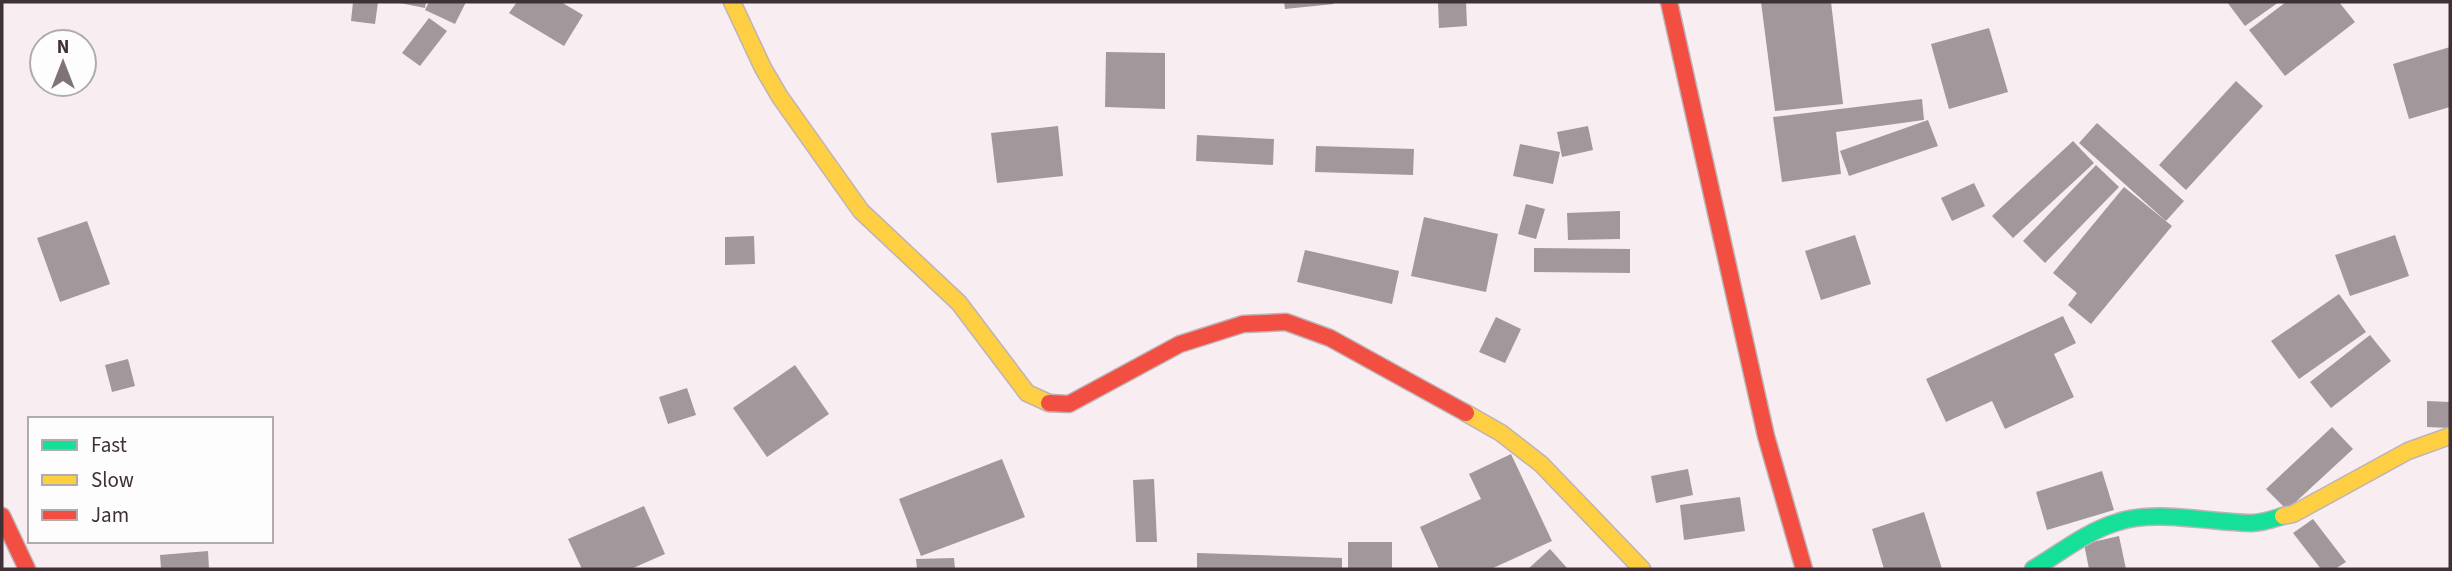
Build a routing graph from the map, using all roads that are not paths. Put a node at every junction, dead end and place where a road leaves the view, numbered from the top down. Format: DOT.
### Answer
graph roads {
  1 [pos="732,2"];
  2 [pos="1670,2"];
  3 [pos="2450,436"];
  4 [pos="2,516"];
  5 [pos="27,569"];
  6 [pos="1642,569"];
  7 [pos="1804,569"];
  8 [pos="2033,569"];
  1 -- 6 [label="street"];
  2 -- 7 [label="street"];
  3 -- 8 [label="street"];
  4 -- 5 [label="street"];
}
